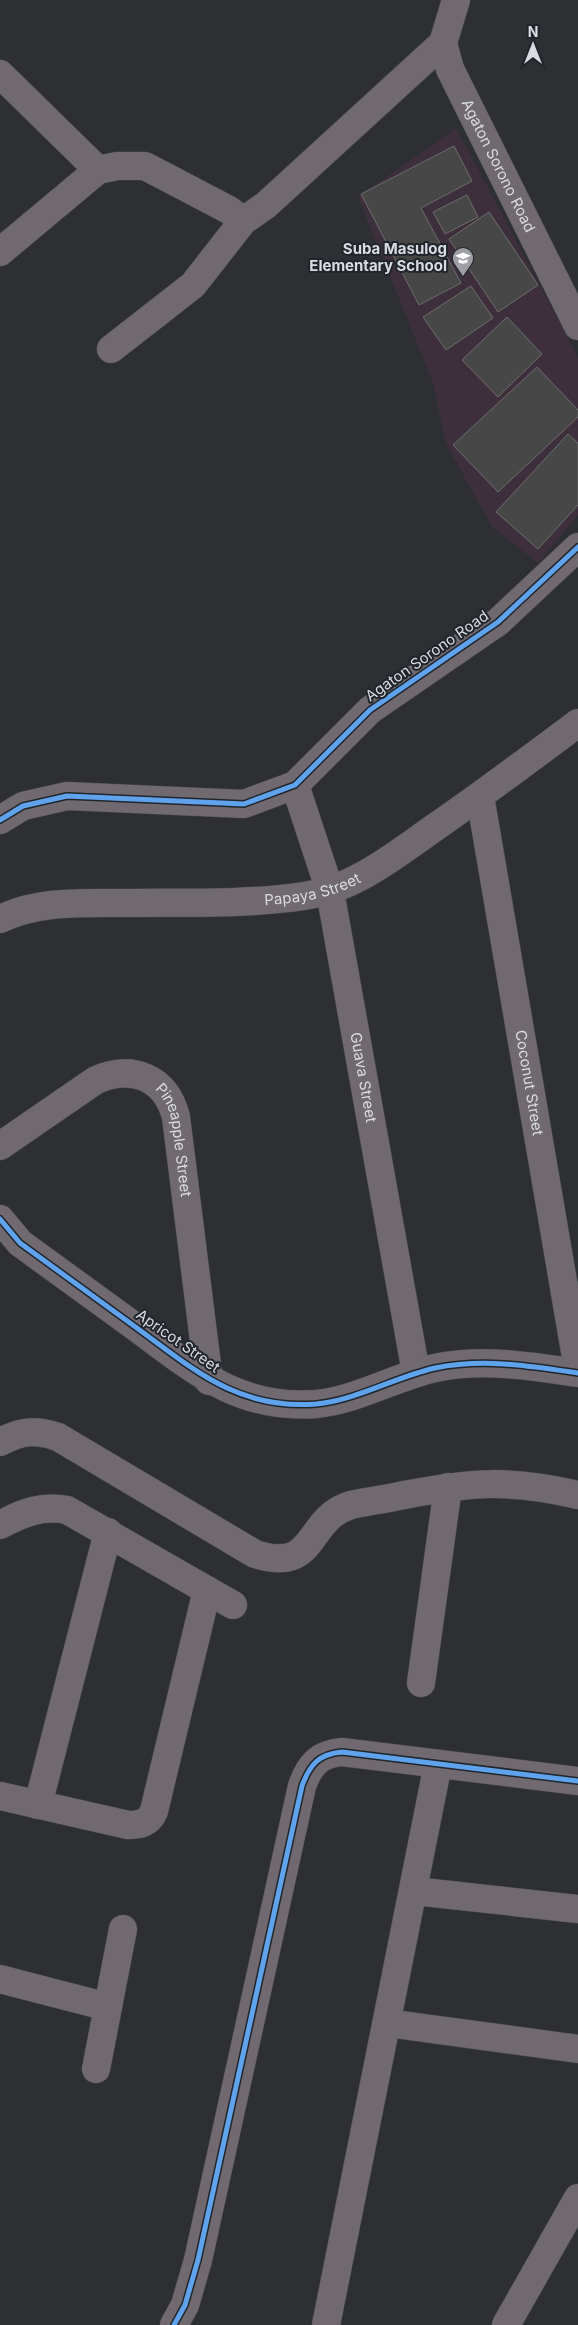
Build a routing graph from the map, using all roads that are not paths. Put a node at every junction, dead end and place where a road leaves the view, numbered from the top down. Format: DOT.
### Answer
graph roads {
  1 [pos="456,0"];
  2 [pos="443,43"];
  3 [pos="0,74"];
  4 [pos="98,170"];
  5 [pos="243,221"];
  6 [pos="0,252"];
  7 [pos="578,326"];
  8 [pos="111,349"];
  9 [pos="578,547"];
  10 [pos="578,723"];
  11 [pos="295,785"];
  12 [pos="480,796"];
  13 [pos="0,820"];
  14 [pos="330,891"];
  15 [pos="0,919"];
  16 [pos="0,1146"];
  17 [pos="0,1220"];
  18 [pos="578,1369"];
  19 [pos="578,1373"];
  20 [pos="416,1374"];
  21 [pos="209,1381"];
  22 [pos="0,1442"];
  23 [pos="448,1487"];
  24 [pos="578,1495"];
  25 [pos="0,1525"];
  26 [pos="108,1532"];
  27 [pos="207,1590"];
  28 [pos="232,1605"];
  29 [pos="421,1683"];
  30 [pos="438,1764"];
  31 [pos="578,1781"];
  32 [pos="0,1796"];
  33 [pos="38,1805"];
  34 [pos="414,1891"];
  35 [pos="578,1908"];
  36 [pos="123,1929"];
  37 [pos="0,1979"];
  38 [pos="108,2008"];
  39 [pos="387,2023"];
  40 [pos="578,2049"];
  41 [pos="96,2069"];
  42 [pos="578,2198"];
  43 [pos="174,2325"];
  44 [pos="326,2325"];
  45 [pos="506,2325"];
  1 -- 2 [label="street"];
  2 -- 5 [label="street"];
  2 -- 7 [label="street, Agaton Sorono Road"];
  3 -- 4 [label="street"];
  4 -- 5 [label="street"];
  4 -- 6 [label="street"];
  5 -- 8 [label="street"];
  9 -- 11 [label="street, Agaton Sorono Road"];
  10 -- 12 [label="street, Papaya Street"];
  11 -- 13 [label="street, Agaton Sorono Road"];
  11 -- 14 [label="street, Guava Street"];
  12 -- 14 [label="street, Papaya Street"];
  12 -- 18 [label="street, Coconut Street"];
  14 -- 15 [label="street, Papaya Street"];
  14 -- 20 [label="street, Guava Street"];
  16 -- 21 [label="street, Pineapple Street"];
  17 -- 21 [label="street, Apricot Street"];
  19 -- 20 [label="street, Apricot Street"];
  20 -- 21 [label="street, Apricot Street"];
  22 -- 23 [label="street"];
  23 -- 24 [label="street"];
  23 -- 29 [label="street"];
  25 -- 26 [label="street"];
  26 -- 27 [label="street"];
  26 -- 33 [label="street"];
  27 -- 28 [label="street"];
  27 -- 33 [label="street"];
  30 -- 31 [label="street"];
  30 -- 34 [label="street"];
  30 -- 43 [label="street"];
  32 -- 33 [label="street"];
  34 -- 35 [label="street"];
  34 -- 39 [label="street"];
  36 -- 38 [label="street"];
  37 -- 38 [label="street"];
  38 -- 41 [label="street"];
  39 -- 40 [label="street"];
  39 -- 44 [label="street"];
  42 -- 45 [label="street"];
}
